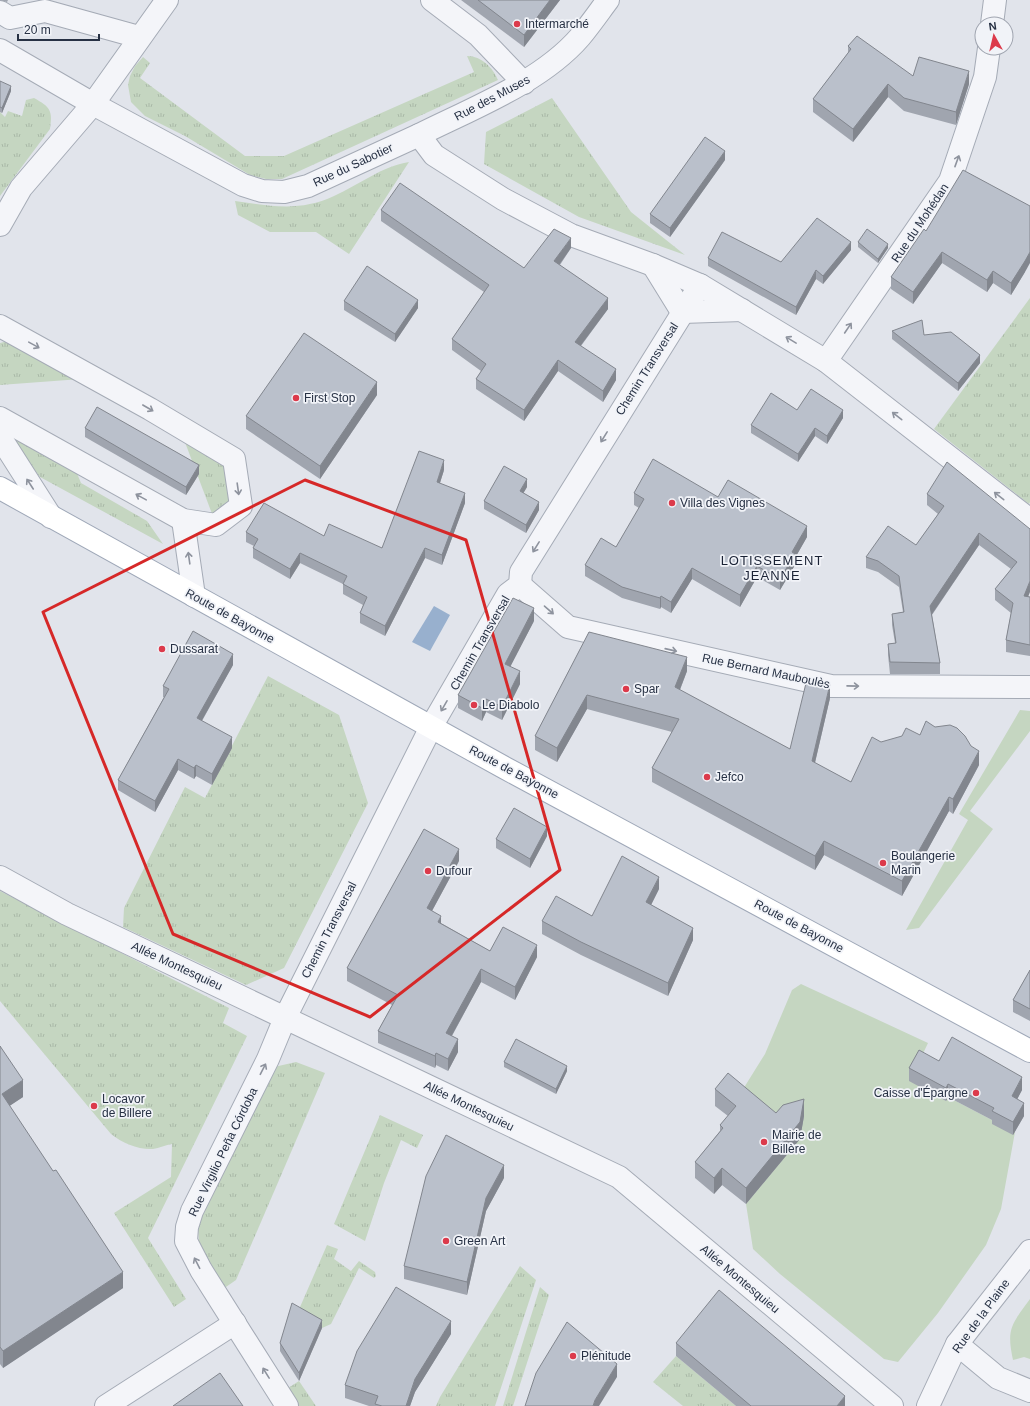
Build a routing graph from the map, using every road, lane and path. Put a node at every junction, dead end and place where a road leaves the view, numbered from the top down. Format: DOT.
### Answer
graph roads {
  1 [pos="167,0"];
  2 [pos="432,0"];
  3 [pos="608,0"];
  4 [pos="995,0"];
  5 [pos="0,12"];
  6 [pos="993,16"];
  7 [pos="139,37"];
  8 [pos="0,50"];
  9 [pos="988,56"];
  10 [pos="524,83"];
  11 [pos="93,104"];
  12 [pos="419,135"];
  13 [pos="0,225"];
  14 [pos="653,265"];
  15 [pos="700,285"];
  16 [pos="742,310"];
  17 [pos="682,312"];
  18 [pos="0,326"];
  19 [pos="826,361"];
  20 [pos="0,418"];
  21 [pos="0,437"];
  22 [pos="0,488"];
  23 [pos="51,517"];
  24 [pos="183,520"];
  25 [pos="1030,520"];
  26 [pos="520,585"];
  27 [pos="194,596"];
  28 [pos="1030,687"];
  29 [pos="431,727"];
  30 [pos="0,877"];
  31 [pos="285,1018"];
  32 [pos="1030,1051"];
  33 [pos="1030,1251"];
  34 [pos="235,1323"];
  35 [pos="957,1344"];
  36 [pos="1030,1391"];
  37 [pos="106,1406"];
  38 [pos="287,1406"];
  39 [pos="892,1406"];
  40 [pos="928,1406"];
  1 -- 7 [label="street"];
  2 -- 10 [label="street"];
  3 -- 10 [label="street, Rue des Muses"];
  4 -- 6 [label="street"];
  5 -- 7 [label="street"];
  7 -- 11 [label="street"];
  8 -- 11 [label="street, Rue du Sabotier"];
  19 -- 9 [label="street, Rue du Mohédan, one-way"];
  10 -- 12 [label="street, Rue des Muses"];
  11 -- 12 [label="street, Rue du Sabotier"];
  11 -- 13 [label="street"];
  12 -- 14 [label="street"];
  14 -- 15 [label="street"];
  14 -- 17 [label="street"];
  15 -- 16 [label="street"];
  15 -- 17 [label="street, Chemin Transversal"];
  16 -- 17 [label="street"];
  19 -- 16 [label="street, one-way"];
  17 -- 26 [label="street, Chemin Transversal, one-way"];
  18 -- 24 [label="street, one-way"];
  25 -- 19 [label="street, one-way"];
  24 -- 20 [label="street, one-way"];
  23 -- 21 [label="street, one-way"];
  22 -- 23 [label="main road, Route de Bayonne"];
  23 -- 27 [label="main road, Route de Bayonne"];
  27 -- 24 [label="street, one-way"];
  26 -- 28 [label="street, Rue Bernard Mauboulès, one-way"];
  26 -- 29 [label="street, Chemin Transversal, one-way"];
  27 -- 29 [label="main road, Route de Bayonne"];
  29 -- 31 [label="street, Chemin Transversal"];
  29 -- 32 [label="main road, Route de Bayonne"];
  30 -- 31 [label="street, Allée Montesquieu"];
  34 -- 31 [label="street, Rue Virgilio Peña Córdoba, one-way"];
  31 -- 39 [label="street, Allée Montesquieu"];
  33 -- 35 [label="street, Rue de la Plaine"];
  34 -- 37 [label="street"];
  38 -- 34 [label="street, Rue Virgilio Peña Córdoba, one-way"];
  35 -- 36 [label="street"];
  35 -- 40 [label="street, Rue de la Plaine"];
}
